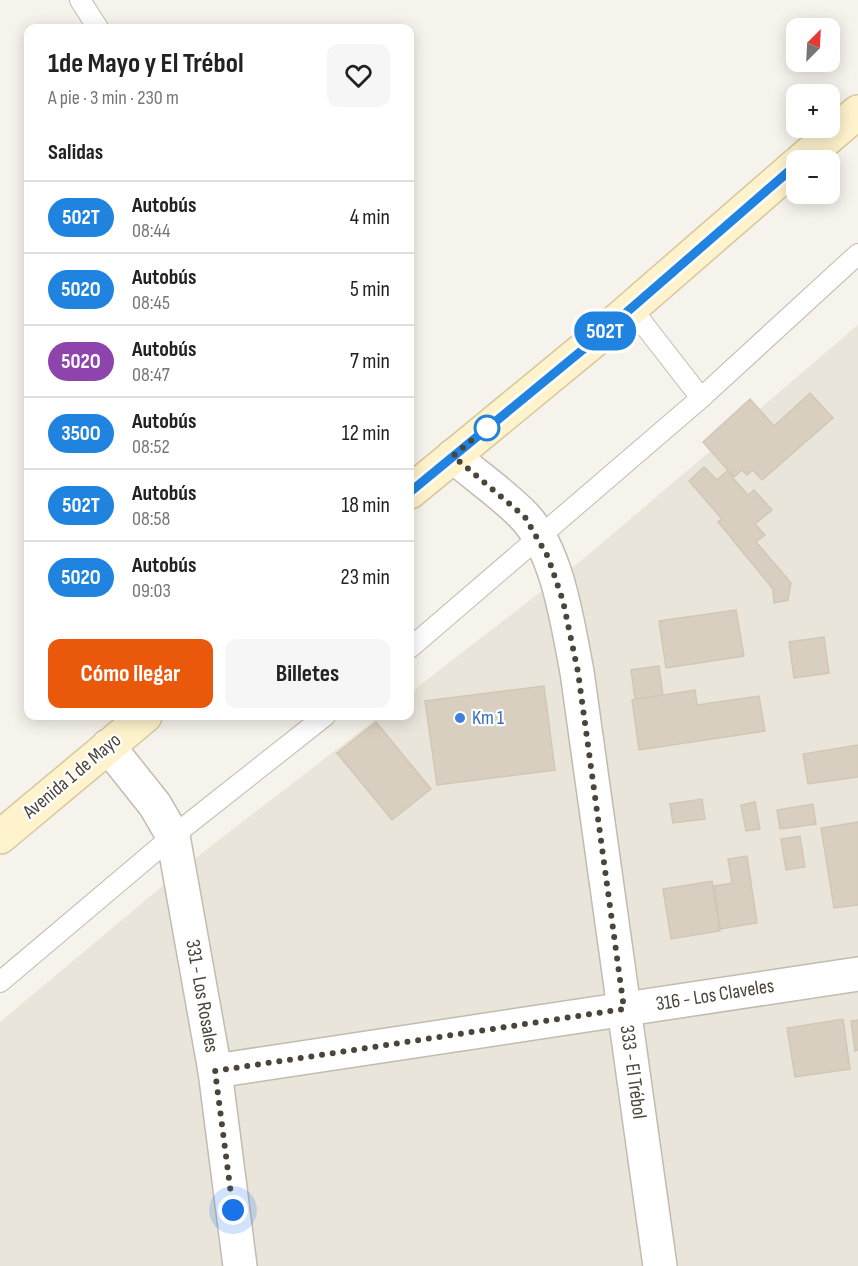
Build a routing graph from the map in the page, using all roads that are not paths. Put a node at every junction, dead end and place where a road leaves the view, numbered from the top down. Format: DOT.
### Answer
graph roads {
  1 [pos="80,0"];
  2 [pos="95,24"];
  3 [pos="858,112"];
  4 [pos="814,150"];
  5 [pos="786,174"];
  6 [pos="858,254"];
  7 [pos="631,308"];
  8 [pos="701,398"];
  9 [pos="453,456"];
  10 [pos="414,489"];
  11 [pos="539,539"];
  12 [pos="414,642"];
  13 [pos="140,720"];
  14 [pos="320,720"];
  15 [pos="108,746"];
  16 [pos="173,836"];
  17 [pos="0,837"];
  18 [pos="858,974"];
  19 [pos="0,982"];
  20 [pos="624,1009"];
  21 [pos="215,1071"];
  22 [pos="240,1266"];
  23 [pos="660,1266"];
  1 -- 2 [label="lane"];
  3 -- 4 [label="main road"];
  5 -- 7 [label="main road"];
  6 -- 8 [label="lane"];
  7 -- 8 [label="lane"];
  7 -- 9 [label="main road"];
  8 -- 11 [label="lane"];
  9 -- 10 [label="main road"];
  9 -- 11 [label="street, 333 - El Trébol"];
  11 -- 12 [label="lane"];
  11 -- 20 [label="street, 333 - El Trébol"];
  13 -- 15 [label="main road, Avenida 1 de Mayo"];
  14 -- 16 [label="lane"];
  15 -- 16 [label="street, 331 - Los Rosales"];
  15 -- 17 [label="main road, Avenida 1 de Mayo"];
  16 -- 19 [label="lane"];
  16 -- 21 [label="street, 331 - Los Rosales"];
  18 -- 20 [label="street, 316 - Los Claveles"];
  20 -- 21 [label="street, 316 - Los Claveles"];
  20 -- 23 [label="street, 333 - El Trébol"];
  21 -- 22 [label="street, 331 - Los Rosales"];
}
